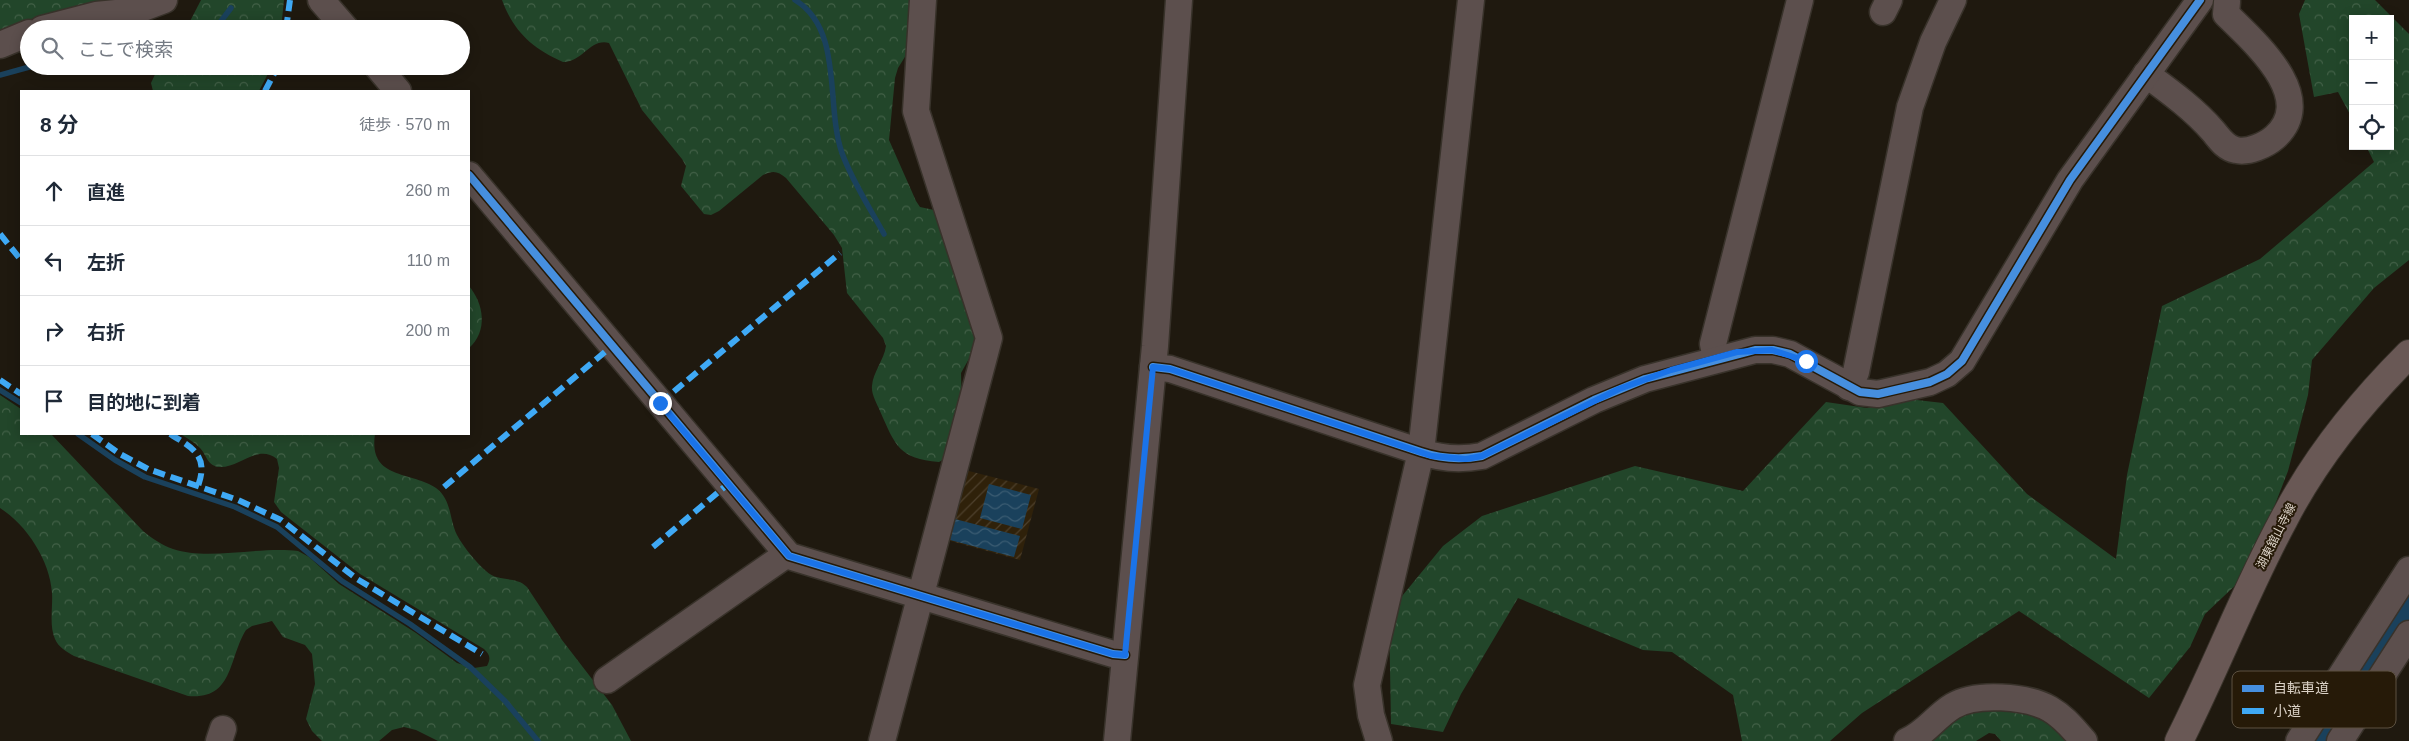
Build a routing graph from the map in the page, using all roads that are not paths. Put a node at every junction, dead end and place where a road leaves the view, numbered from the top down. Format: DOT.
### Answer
graph roads {
  1 [pos="164,0"];
  2 [pos="322,0"];
  3 [pos="923,0"];
  4 [pos="1179,0"];
  5 [pos="1471,0"];
  6 [pos="1800,0"];
  7 [pos="1953,0"];
  8 [pos="2200,0"];
  9 [pos="2227,1"];
  10 [pos="77,20"];
  11 [pos="339,20"];
  12 [pos="20,38"];
  13 [pos="0,46"];
  14 [pos="2146,74"];
  15 [pos="385,75"];
  16 [pos="397,90"];
  17 [pos="470,176"];
  18 [pos="2409,354"];
  19 [pos="1716,358"];
  20 [pos="1153,367"];
  21 [pos="1849,387"];
  22 [pos="1421,452"];
  23 [pos="787,554"];
  24 [pos="2409,570"];
  25 [pos="920,596"];
  26 [pos="2409,634"];
  27 [pos="1125,655"];
  28 [pos="2344,671"];
  29 [pos="2385,671"];
  30 [pos="607,680"];
  31 [pos="2307,728"];
  32 [pos="2348,728"];
  33 [pos="882,741"];
  34 [pos="1117,741"];
  35 [pos="1380,741"];
  36 [pos="1907,741"];
  37 [pos="2084,741"];
  38 [pos="2178,741"];
  39 [pos="2299,741"];
  40 [pos="2340,741"];
  1 -- 10 [label="street"];
  2 -- 11 [label="street"];
  3 -- 25 [label="street"];
  4 -- 20 [label="street"];
  5 -- 22 [label="street"];
  6 -- 19 [label="street"];
  7 -- 21 [label="street"];
  8 -- 14 [label="street"];
  9 -- 14 [label="street"];
  12 -- 13 [label="street"];
  14 -- 21 [label="street"];
  15 -- 16 [label="street"];
  17 -- 23 [label="street"];
  18 -- 38 [label="main road, 湖東舘山寺線"];
  19 -- 21 [label="street"];
  19 -- 22 [label="street"];
  20 -- 22 [label="street"];
  20 -- 27 [label="street"];
  22 -- 35 [label="street"];
  23 -- 25 [label="street"];
  23 -- 30 [label="street"];
  24 -- 28 [label="street"];
  25 -- 27 [label="street"];
  25 -- 33 [label="street"];
  26 -- 29 [label="street"];
  27 -- 34 [label="street"];
  31 -- 39 [label="street"];
  32 -- 40 [label="street"];
  36 -- 37 [label="street"];
}
